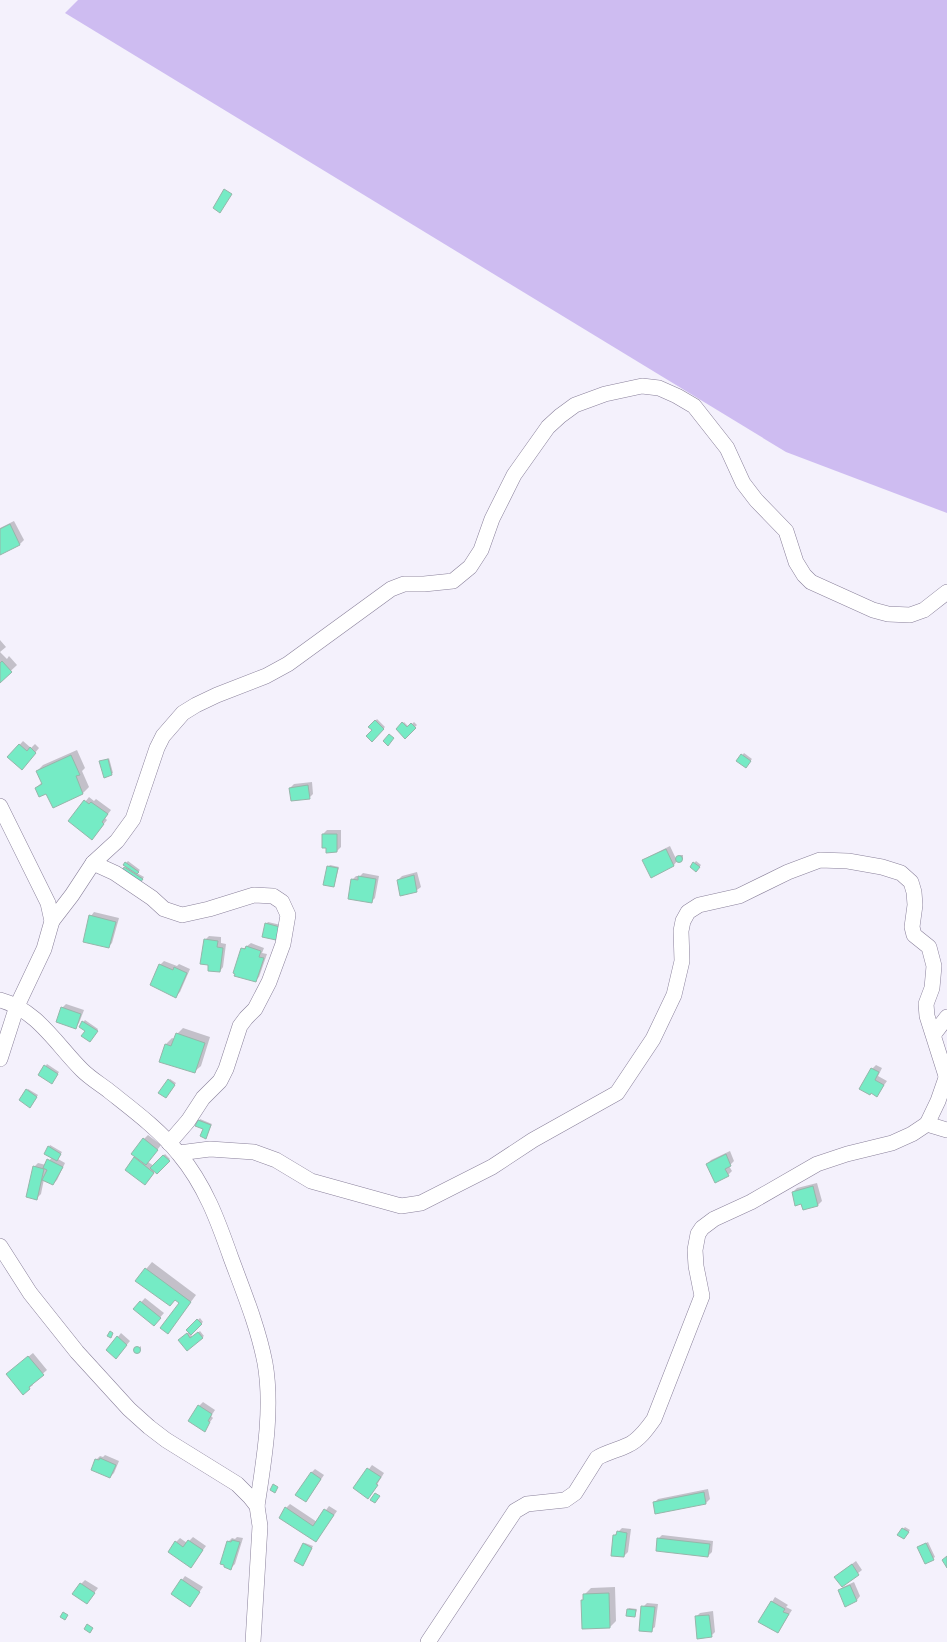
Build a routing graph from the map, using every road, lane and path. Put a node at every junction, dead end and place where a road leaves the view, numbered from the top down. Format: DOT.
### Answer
graph roads {
  1 [pos="947,592"];
  2 [pos="0,806"];
  3 [pos="93,863"];
  4 [pos="52,921"];
  5 [pos="929,947"];
  6 [pos="947,956"];
  7 [pos="0,1000"];
  8 [pos="17,1006"];
  9 [pos="947,1017"];
  10 [pos="934,1034"];
  11 [pos="0,1059"];
  12 [pos="947,1078"];
  13 [pos="927,1124"];
  14 [pos="947,1130"];
  15 [pos="174,1148"];
  16 [pos="0,1246"];
  17 [pos="257,1506"];
  18 [pos="252,1642"];
  19 [pos="428,1642"];
  1 -- 3 [label="street"];
  2 -- 4 [label="street"];
  3 -- 4 [label="street"];
  3 -- 15 [label="street"];
  4 -- 8 [label="street"];
  5 -- 6 [label="street"];
  5 -- 10 [label="street"];
  5 -- 15 [label="street"];
  7 -- 8 [label="street"];
  8 -- 11 [label="street"];
  8 -- 15 [label="street"];
  9 -- 10 [label="street"];
  10 -- 12 [label="street"];
  12 -- 13 [label="street"];
  13 -- 14 [label="street"];
  13 -- 19 [label="street"];
  15 -- 17 [label="street"];
  16 -- 17 [label="street"];
  17 -- 18 [label="street"];
}
